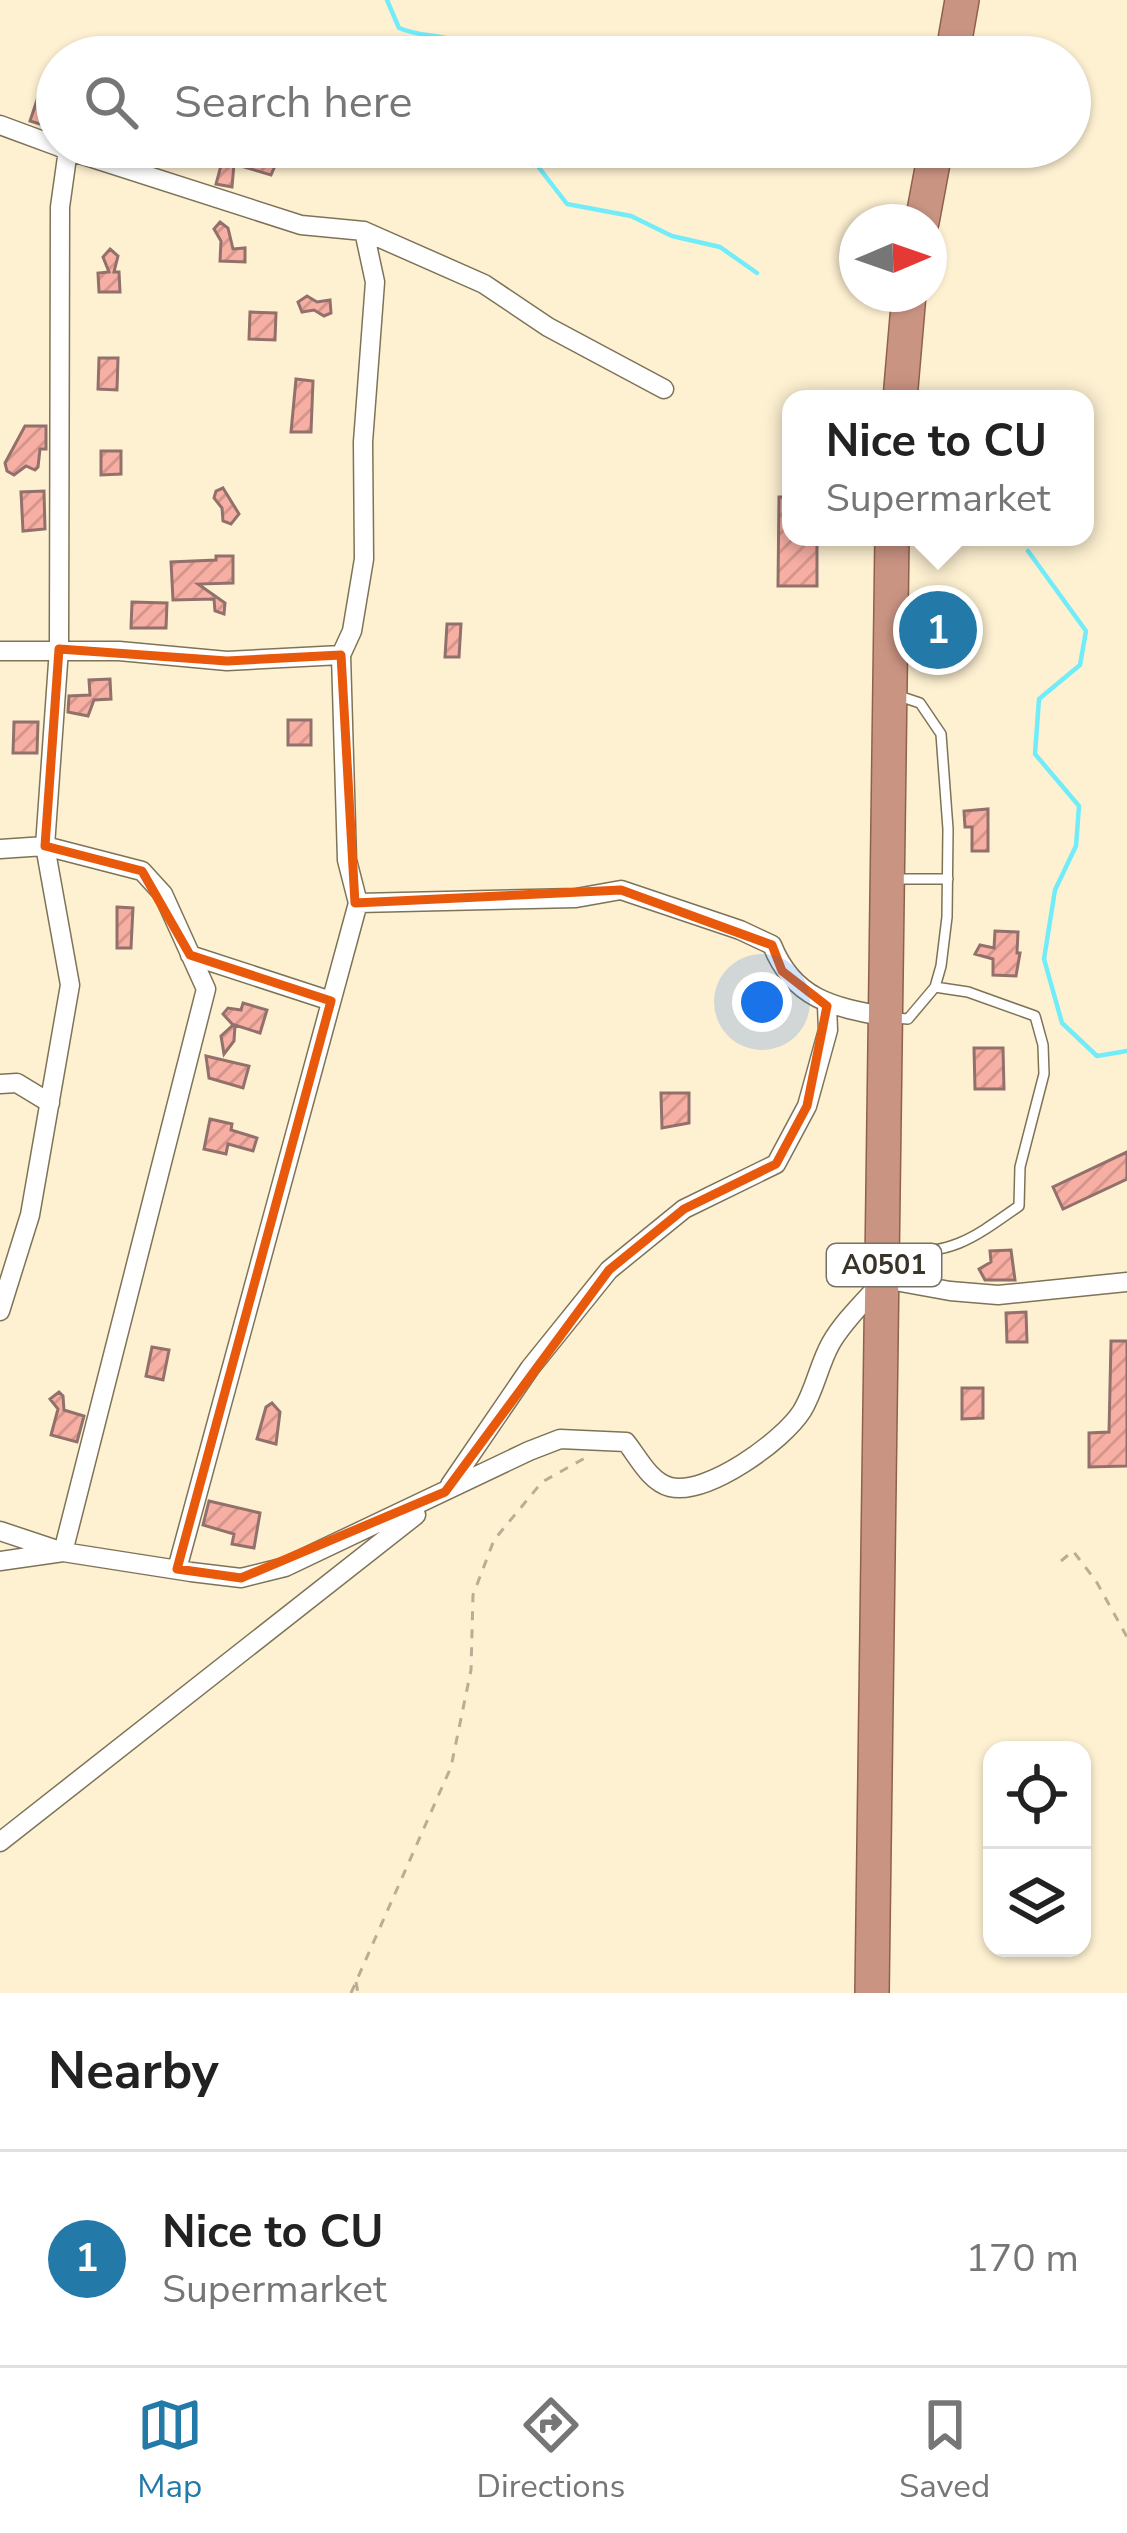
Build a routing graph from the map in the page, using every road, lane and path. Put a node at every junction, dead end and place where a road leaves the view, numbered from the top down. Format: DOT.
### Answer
graph roads {
  1 [pos="962,0"];
  2 [pos="956,36"];
  3 [pos="0,125"];
  4 [pos="36,139"];
  5 [pos="61,168"];
  6 [pos="123,168"];
  7 [pos="932,168"];
  8 [pos="925,204"];
  9 [pos="364,231"];
  10 [pos="908,312"];
  11 [pos="664,389"];
  12 [pos="901,390"];
  13 [pos="892,546"];
  14 [pos="59,649"];
  15 [pos="0,651"];
  16 [pos="341,655"];
  17 [pos="890,693"];
  18 [pos="45,846"];
  19 [pos="0,848"];
  20 [pos="889,879"];
  21 [pos="948,879"];
  22 [pos="358,903"];
  23 [pos="190,955"];
  24 [pos="935,987"];
  25 [pos="331,1001"];
  26 [pos="826,1006"];
  27 [pos="887,1017"];
  28 [pos="0,1084"];
  29 [pos="50,1102"];
  30 [pos="884,1267"];
  31 [pos="1127,1282"];
  32 [pos="0,1311"];
  33 [pos="626,1442"];
  34 [pos="445,1492"];
  35 [pos="0,1531"];
  36 [pos="0,1543"];
  37 [pos="63,1552"];
  38 [pos="0,1561"];
  39 [pos="1060,1561"];
  40 [pos="184,1571"];
  41 [pos="1127,1637"];
  42 [pos="0,1842"];
  43 [pos="356,1980"];
  44 [pos="350,1993"];
  45 [pos="358,1993"];
  46 [pos="872,1993"];
  1 -- 2 [label="highway"];
  3 -- 4 [label="street"];
  5 -- 14 [label="street"];
  6 -- 9 [label="street"];
  7 -- 8 [label="highway"];
  9 -- 11 [label="street"];
  9 -- 16 [label="street"];
  10 -- 12 [label="highway"];
  13 -- 17 [label="highway, A0501"];
  14 -- 15 [label="street"];
  14 -- 16 [label="street"];
  14 -- 18 [label="street"];
  16 -- 22 [label="street"];
  17 -- 20 [label="highway, A0501"];
  17 -- 21 [label="lane"];
  18 -- 19 [label="street"];
  18 -- 23 [label="street"];
  18 -- 29 [label="street"];
  20 -- 21 [label="lane"];
  20 -- 27 [label="highway, A0501"];
  21 -- 24 [label="lane"];
  22 -- 25 [label="street"];
  22 -- 26 [label="street"];
  23 -- 25 [label="street"];
  23 -- 37 [label="street"];
  24 -- 27 [label="lane"];
  24 -- 30 [label="lane"];
  25 -- 40 [label="street"];
  26 -- 27 [label="street"];
  26 -- 34 [label="street"];
  27 -- 30 [label="highway, A0501"];
  28 -- 29 [label="street"];
  29 -- 32 [label="street"];
  30 -- 31 [label="street"];
  30 -- 33 [label="street"];
  30 -- 46 [label="highway, A0501"];
  33 -- 34 [label="street"];
  33 -- 43 [label="path"];
  34 -- 40 [label="street"];
  34 -- 42 [label="street"];
  35 -- 37 [label="street"];
  36 -- 37 [label="street"];
  37 -- 38 [label="street"];
  37 -- 40 [label="street"];
  39 -- 41 [label="path"];
  43 -- 44 [label="path"];
  43 -- 45 [label="path"];
}
